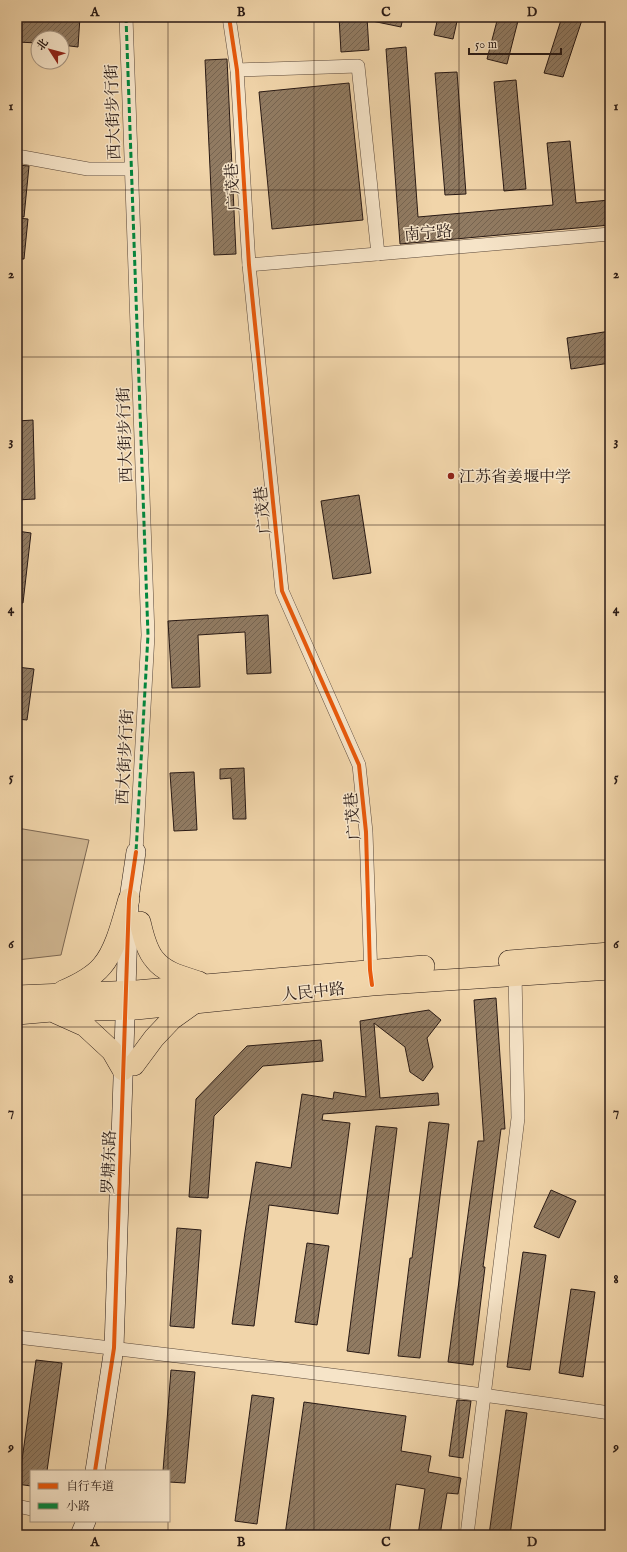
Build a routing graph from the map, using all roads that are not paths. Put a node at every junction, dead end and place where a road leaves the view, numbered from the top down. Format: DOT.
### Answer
graph roads {
  1 [pos="126,17"];
  2 [pos="229,17"];
  3 [pos="237,70"];
  4 [pos="17,156"];
  5 [pos="131,169"];
  6 [pos="610,234"];
  7 [pos="378,254"];
  8 [pos="250,265"];
  9 [pos="136,852"];
  10 [pos="129,899"];
  11 [pos="140,922"];
  12 [pos="610,953"];
  13 [pos="513,967"];
  14 [pos="610,969"];
  15 [pos="371,978"];
  16 [pos="207,985"];
  17 [pos="17,996"];
  18 [pos="131,1000"];
  19 [pos="54,1002"];
  20 [pos="195,1003"];
  21 [pos="17,1014"];
  22 [pos="128,1068"];
  23 [pos="17,1338"];
  24 [pos="119,1349"];
  25 [pos="485,1395"];
  26 [pos="610,1413"];
  27 [pos="95,1470"];
  28 [pos="105,1470"];
  29 [pos="17,1506"];
  30 [pos="30,1509"];
  31 [pos="86,1522"];
  32 [pos="96,1522"];
  33 [pos="80,1535"];
  34 [pos="90,1535"];
  35 [pos="467,1535"];
  1 -- 5 [label="street, 西大街步行街"];
  2 -- 3 [label="street, 广茂巷"];
  3 -- 7 [label="street"];
  3 -- 8 [label="street, 广茂巷"];
  4 -- 5 [label="street"];
  5 -- 9 [label="street, 西大街步行街"];
  6 -- 7 [label="street, 南宁路"];
  7 -- 8 [label="street, 南宁路"];
  8 -- 15 [label="street, 广茂巷"];
  9 -- 10 [label="street, 罗塘东路"];
  9 -- 11 [label="street, 罗塘东路"];
  10 -- 18 [label="street, 罗塘东路"];
  10 -- 19 [label="main road"];
  11 -- 16 [label="main road"];
  11 -- 18 [label="street, 罗塘东路"];
  12 -- 13 [label="main road, 人民中路"];
  13 -- 14 [label="main road, 人民中路"];
  13 -- 15 [label="main road, 人民中路"];
  13 -- 25 [label="street"];
  15 -- 16 [label="main road, 人民中路"];
  15 -- 20 [label="main road, 人民中路"];
  16 -- 18 [label="main road, 人民中路"];
  17 -- 19 [label="main road, 人民中路"];
  18 -- 19 [label="main road, 人民中路"];
  18 -- 20 [label="main road, 人民中路"];
  18 -- 22 [label="street, 罗塘东路"];
  19 -- 21 [label="main road, 人民中路"];
  19 -- 22 [label="main road"];
  20 -- 22 [label="main road"];
  22 -- 24 [label="street, 罗塘东路"];
  23 -- 24 [label="street"];
  24 -- 25 [label="street"];
  24 -- 27 [label="street, 罗塘东路"];
  24 -- 28 [label="street, 罗塘东路"];
  25 -- 26 [label="street"];
  25 -- 35 [label="street"];
  29 -- 30 [label="street"];
  31 -- 33 [label="street"];
  32 -- 34 [label="street"];
}
